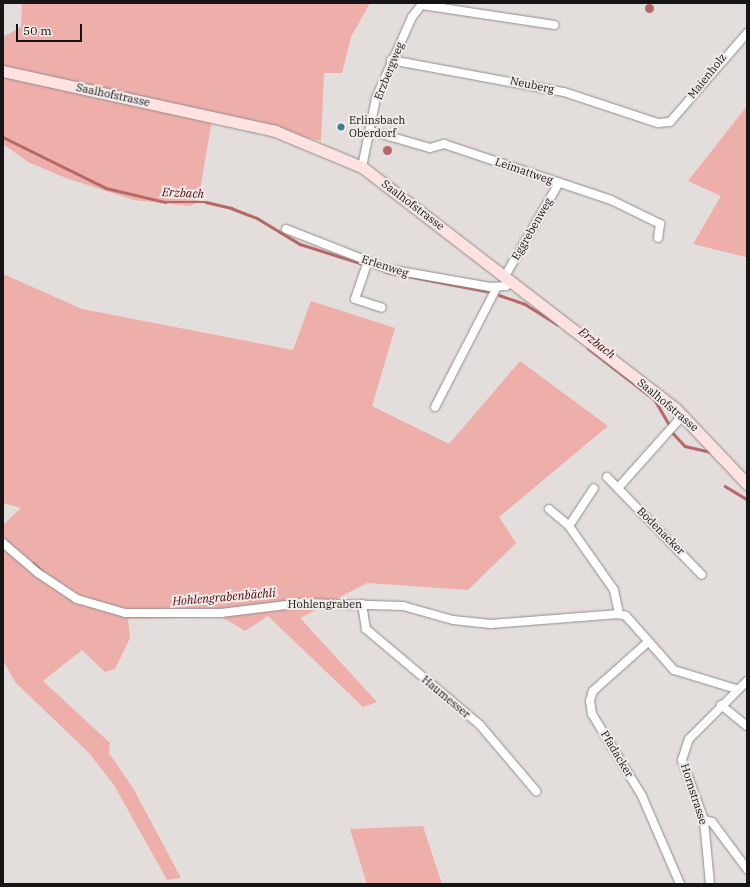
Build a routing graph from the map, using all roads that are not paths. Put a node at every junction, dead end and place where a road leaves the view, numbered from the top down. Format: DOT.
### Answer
graph roads {
  1 [pos="423,4"];
  2 [pos="555,25"];
  3 [pos="747,33"];
  4 [pos="391,60"];
  5 [pos="3,71"];
  6 [pos="670,122"];
  7 [pos="371,132"];
  8 [pos="362,167"];
  9 [pos="559,183"];
  10 [pos="286,229"];
  11 [pos="658,238"];
  12 [pos="368,261"];
  13 [pos="508,278"];
  14 [pos="497,287"];
  15 [pos="382,308"];
  16 [pos="435,407"];
  17 [pos="683,415"];
  18 [pos="606,477"];
  19 [pos="747,484"];
  20 [pos="594,488"];
  21 [pos="618,488"];
  22 [pos="549,509"];
  23 [pos="569,526"];
  24 [pos="3,542"];
  25 [pos="702,575"];
  26 [pos="362,604"];
  27 [pos="618,614"];
  28 [pos="648,642"];
  29 [pos="747,681"];
  30 [pos="736,689"];
  31 [pos="721,705"];
  32 [pos="747,726"];
  33 [pos="536,791"];
  34 [pos="704,820"];
  35 [pos="747,869"];
  36 [pos="680,884"];
  37 [pos="710,884"];
  1 -- 2 [label="street"];
  1 -- 4 [label="street, Erzbergweg"];
  3 -- 6 [label="street, Maienholz"];
  4 -- 6 [label="street, Neuberg"];
  4 -- 7 [label="street, Erzbergweg"];
  5 -- 8 [label="main road, Saalhofstrasse"];
  7 -- 8 [label="street, Erzbergweg"];
  7 -- 9 [label="street, Leimattweg"];
  8 -- 13 [label="main road, Saalhofstrasse"];
  9 -- 11 [label="street, Leimattweg"];
  9 -- 13 [label="street, Eggrebenweg"];
  10 -- 12 [label="street, Erlenweg"];
  12 -- 14 [label="street, Erlenweg"];
  12 -- 15 [label="street"];
  13 -- 14 [label="street"];
  13 -- 17 [label="main road, Saalhofstrasse"];
  14 -- 16 [label="street"];
  17 -- 19 [label="main road, Saalhofstrasse"];
  17 -- 21 [label="street"];
  18 -- 21 [label="street, Bodenacker"];
  20 -- 23 [label="street"];
  21 -- 25 [label="street, Bodenacker"];
  22 -- 23 [label="street"];
  23 -- 27 [label="street"];
  24 -- 26 [label="street, Hohlengraben"];
  26 -- 27 [label="street, Hohlengraben"];
  26 -- 33 [label="street, Haumesser"];
  27 -- 28 [label="street"];
  28 -- 30 [label="street"];
  28 -- 36 [label="street, Pfadacker"];
  29 -- 30 [label="street, Hornstrasse"];
  30 -- 31 [label="street, Hornstrasse"];
  31 -- 32 [label="street"];
  31 -- 34 [label="street, Hornstrasse"];
  34 -- 35 [label="street"];
  34 -- 37 [label="street, Hornstrasse"];
}
